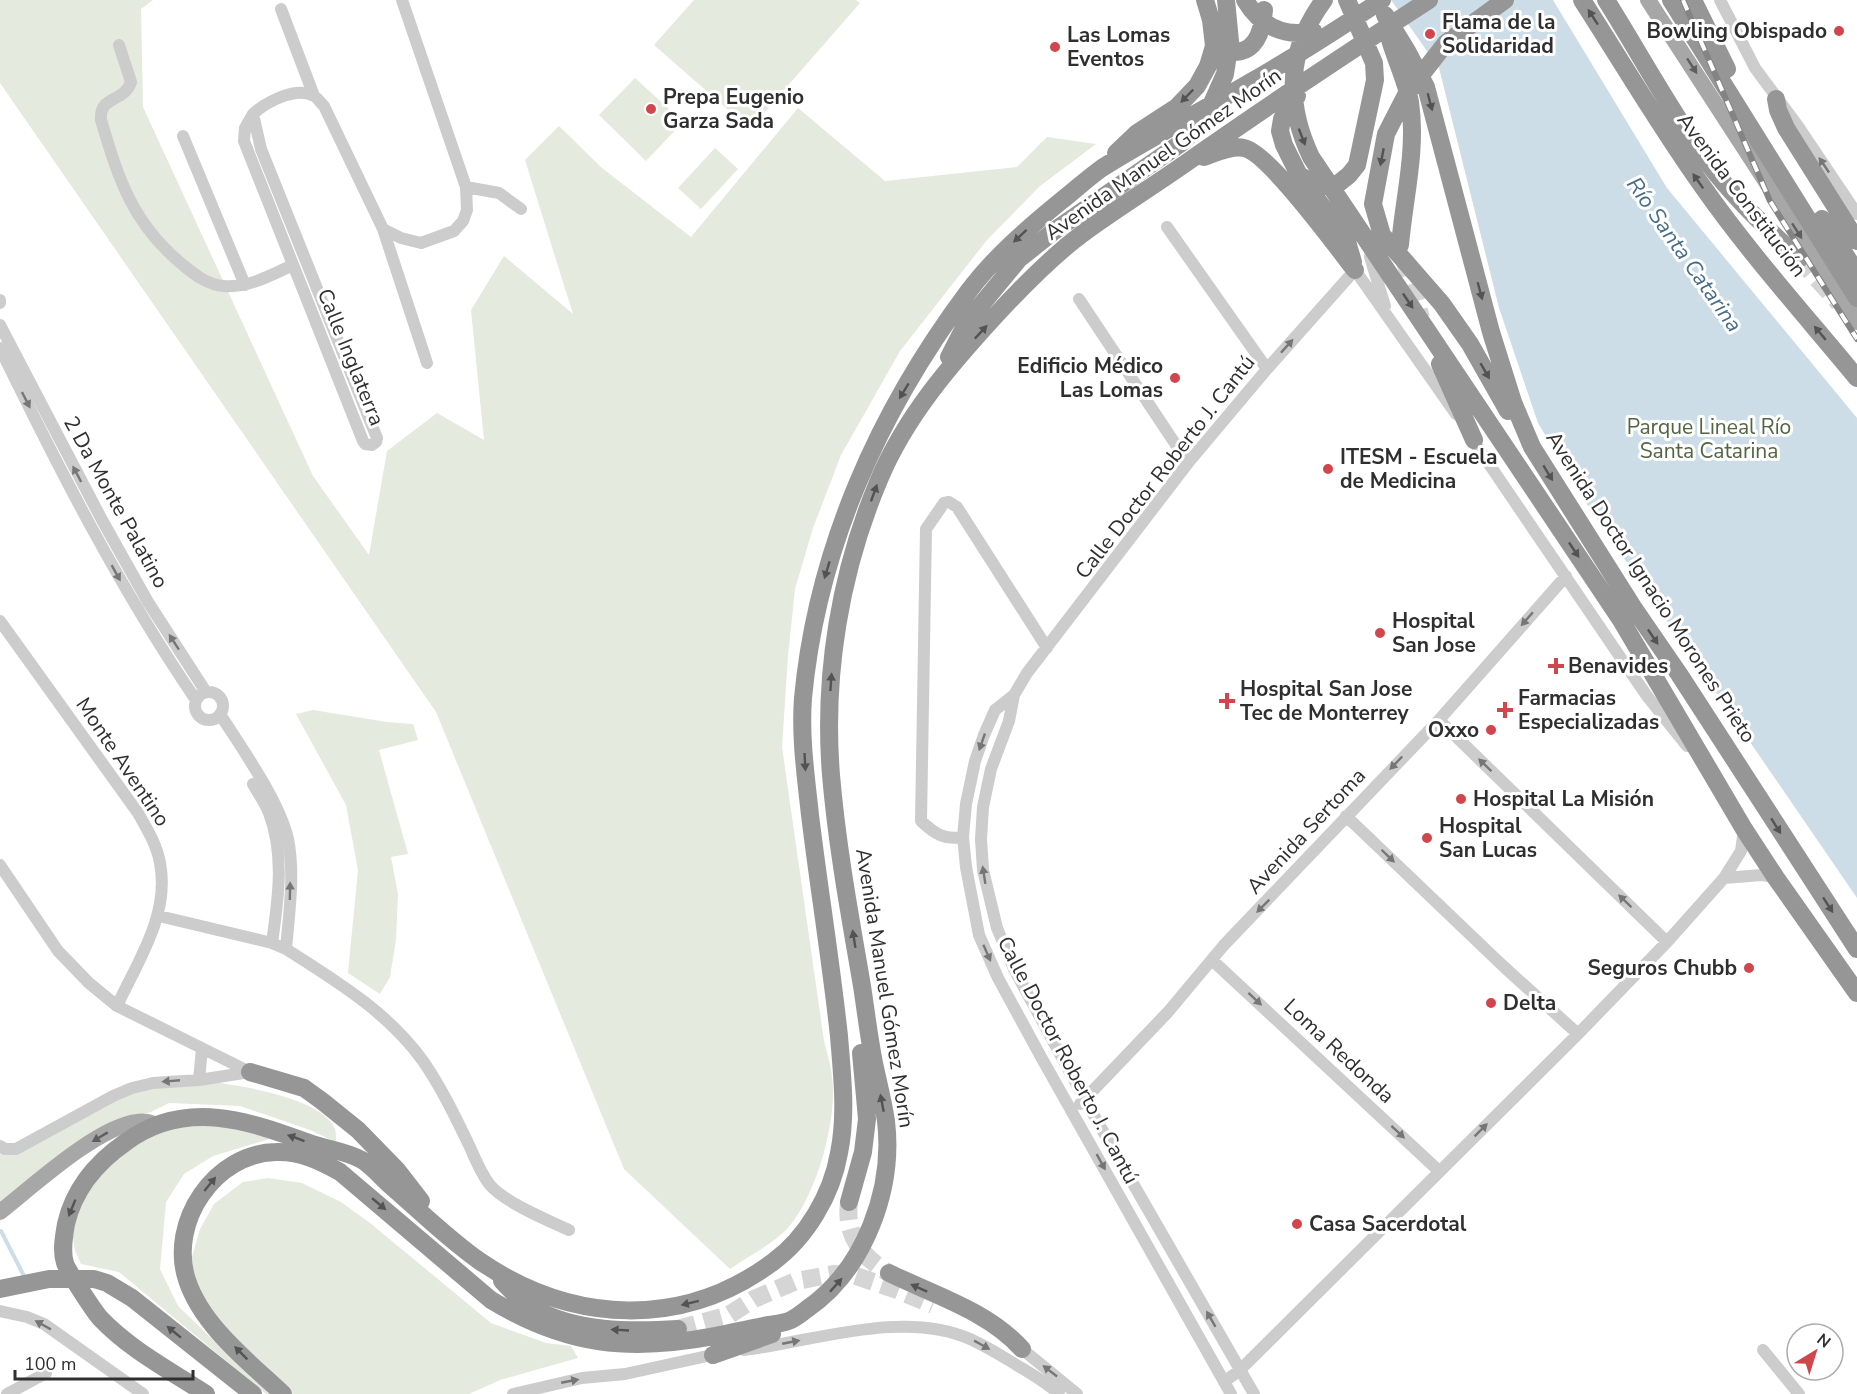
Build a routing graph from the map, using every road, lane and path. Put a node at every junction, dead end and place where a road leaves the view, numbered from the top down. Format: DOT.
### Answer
graph roads {
  1 [pos="402,0"];
  2 [pos="1205,0"];
  3 [pos="1226,0"];
  4 [pos="1245,0"];
  5 [pos="1347,0"];
  6 [pos="1429,0"];
  7 [pos="1505,0"];
  8 [pos="1582,0"];
  9 [pos="1606,0"];
  10 [pos="1648,0"];
  11 [pos="1671,0"];
  12 [pos="1693,0"];
  13 [pos="1720,0"];
  14 [pos="1324,1"];
  15 [pos="1380,5"];
  16 [pos="281,9"];
  17 [pos="1261,16"];
  18 [pos="1352,20"];
  19 [pos="1620,22"];
  20 [pos="119,45"];
  21 [pos="1214,46"];
  22 [pos="1312,78"];
  23 [pos="1635,82"];
  24 [pos="314,96"];
  25 [pos="1776,99"];
  26 [pos="253,114"];
  27 [pos="1685,130"];
  28 [pos="183,136"];
  29 [pos="1186,164"];
  30 [pos="1097,171"];
  31 [pos="1299,175"];
  32 [pos="466,187"];
  33 [pos="1373,201"];
  34 [pos="521,210"];
  35 [pos="1857,214"];
  36 [pos="1167,227"];
  37 [pos="383,229"];
  38 [pos="1857,241"];
  39 [pos="1396,247"];
  40 [pos="1799,259"];
  41 [pos="293,265"];
  42 [pos="1355,270"];
  43 [pos="1857,273"];
  44 [pos="245,285"];
  45 [pos="1857,298"];
  46 [pos="1079,299"];
  47 [pos="1389,318"];
  48 [pos="1857,322"];
  49 [pos="0,326"];
  50 [pos="1425,330"];
  51 [pos="0,348"];
  52 [pos="428,363"];
  53 [pos="1267,369"];
  54 [pos="1857,378"];
  55 [pos="932,390"];
  56 [pos="1474,440"];
  57 [pos="1532,447"];
  58 [pos="1188,464"];
  59 [pos="1566,576"];
  60 [pos="1622,620"];
  61 [pos="0,621"];
  62 [pos="1047,648"];
  63 [pos="1014,695"];
  64 [pos="201,696"];
  65 [pos="217,717"];
  66 [pos="1439,720"];
  67 [pos="1719,785"];
  68 [pos="1754,790"];
  69 [pos="1346,816"];
  70 [pos="1744,829"];
  71 [pos="963,837"];
  72 [pos="0,865"];
  73 [pos="1725,878"];
  74 [pos="1776,878"];
  75 [pos="159,916"];
  76 [pos="1667,942"];
  77 [pos="272,943"];
  78 [pos="286,949"];
  79 [pos="1857,950"];
  80 [pos="1212,960"];
  81 [pos="858,964"];
  82 [pos="1857,993"];
  83 [pos="117,1006"];
  84 [pos="1578,1034"];
  85 [pos="202,1048"];
  86 [pos="250,1072"];
  87 [pos="199,1080"];
  88 [pos="1085,1100"];
  89 [pos="1072,1111"];
  90 [pos="155,1124"];
  91 [pos="0,1146"];
  92 [pos="1439,1171"];
  93 [pos="849,1202"];
  94 [pos="0,1212"];
  95 [pos="569,1230"];
  96 [pos="443,1232"];
  97 [pos="481,1262"];
  98 [pos="889,1273"];
  99 [pos="0,1289"];
  100 [pos="933,1305"];
  101 [pos="0,1311"];
  102 [pos="790,1321"];
  103 [pos="678,1329"];
  104 [pos="1022,1349"];
  105 [pos="1763,1350"];
  106 [pos="712,1354"];
  107 [pos="1240,1370"];
  108 [pos="46,1373"];
  109 [pos="1224,1382"];
  110 [pos="7,1394"];
  111 [pos="143,1394"];
  112 [pos="206,1394"];
  113 [pos="253,1394"];
  114 [pos="283,1394"];
  115 [pos="513,1394"];
  116 [pos="1059,1394"];
  117 [pos="1077,1394"];
  118 [pos="1231,1394"];
  119 [pos="1254,1394"];
  120 [pos="1799,1394"];
  1 -- 32 [label="street"];
  2 -- 21 [label="highway"];
  3 -- 55 [label="highway"];
  4 -- 17 [label="highway"];
  5 -- 31 [label="highway"];
  6 -- 22 [label="highway, Avenida Manuel Gómez Morín"];
  7 -- 33 [label="highway, one-way"];
  23 -- 8 [label="highway, Avenida Constitución, one-way"];
  9 -- 19 [label="highway, Avenida Constitución"];
  10 -- 48 [label="main road, Avenida Constitución, one-way"];
  11 -- 45 [label="highway"];
  12 -- 43 [label="highway"];
  13 -- 25 [label="street"];
  14 -- 60 [label="highway, one-way"];
  15 -- 18 [label="highway, Avenida Manuel Gómez Morín"];
  15 -- 39 [label="highway"];
  15 -- 57 [label="highway, Avenida Doctor Ignacio Morones Prieto, one-way"];
  16 -- 24 [label="street"];
  17 -- 18 [label="highway"];
  17 -- 21 [label="highway"];
  18 -- 30 [label="highway, Avenida Manuel Gómez Morín"];
  19 -- 23 [label="highway"];
  19 -- 27 [label="highway, Avenida Constitución"];
  20 -- 44 [label="street"];
  21 -- 30 [label="highway, one-way"];
  22 -- 29 [label="highway, Avenida Manuel Gómez Morín"];
  22 -- 31 [label="highway"];
  23 -- 27 [label="highway"];
  54 -- 23 [label="highway, Avenida Constitución, one-way"];
  24 -- 26 [label="street"];
  24 -- 37 [label="street"];
  35 -- 25 [label="street, one-way"];
  25 -- 38 [label="highway"];
  26 -- 41 [label="street, Calle Inglaterra"];
  26 -- 41 [label="street, Calle Inglaterra"];
  27 -- 40 [label="highway, Avenida Constitución"];
  28 -- 44 [label="street"];
  29 -- 42 [label="highway"];
  55 -- 29 [label="highway, Avenida Manuel Gómez Morín, one-way"];
  30 -- 97 [label="highway, Avenida Manuel Gómez Morín, one-way"];
  31 -- 42 [label="highway"];
  32 -- 34 [label="street"];
  32 -- 37 [label="street"];
  33 -- 39 [label="highway"];
  33 -- 47 [label="street"];
  36 -- 53 [label="street"];
  37 -- 52 [label="street"];
  39 -- 57 [label="highway, one-way"];
  41 -- 44 [label="street"];
  42 -- 47 [label="street"];
  53 -- 42 [label="street, Calle Doctor Roberto J. Cantú, one-way"];
  46 -- 58 [label="street"];
  47 -- 56 [label="street"];
  64 -- 49 [label="street, 2 Da Monte Palatino, one-way"];
  50 -- 56 [label="highway"];
  51 -- 64 [label="street, 2 Da Monte Palatino, one-way"];
  53 -- 58 [label="street, Calle Doctor Roberto J. Cantú"];
  81 -- 55 [label="highway, Avenida Manuel Gómez Morín, one-way"];
  56 -- 59 [label="street"];
  57 -- 68 [label="highway, Avenida Doctor Ignacio Morones Prieto, one-way"];
  58 -- 62 [label="street, Calle Doctor Roberto J. Cantú"];
  59 -- 66 [label="street, Avenida Sertoma, one-way"];
  59 -- 67 [label="street"];
  60 -- 67 [label="highway"];
  60 -- 68 [label="highway, Avenida Doctor Ignacio Morones Prieto"];
  61 -- 75 [label="street, Monte Aventino"];
  62 -- 63 [label="street, Calle Doctor Roberto J. Cantú"];
  62 -- 71 [label="street"];
  63 -- 71 [label="street, Calle Doctor Roberto J. Cantú, one-way"];
  88 -- 63 [label="street, Calle Doctor Roberto J. Cantú, one-way"];
  64 -- 65 [label="street"];
  64 -- 65 [label="street"];
  65 -- 77 [label="street"];
  78 -- 65 [label="street, one-way"];
  66 -- 69 [label="street, Avenida Sertoma, one-way"];
  76 -- 66 [label="street, one-way"];
  67 -- 70 [label="highway"];
  68 -- 79 [label="highway, Avenida Doctor Ignacio Morones Prieto, one-way"];
  69 -- 80 [label="street, Avenida Sertoma, one-way"];
  69 -- 84 [label="street, one-way"];
  70 -- 73 [label="street"];
  70 -- 74 [label="highway"];
  71 -- 89 [label="street, Calle Doctor Roberto J. Cantú, one-way"];
  72 -- 83 [label="street"];
  73 -- 74 [label="street"];
  73 -- 76 [label="street"];
  74 -- 82 [label="highway"];
  75 -- 77 [label="street"];
  75 -- 83 [label="street, Monte Aventino"];
  76 -- 84 [label="street"];
  77 -- 78 [label="street"];
  78 -- 95 [label="street"];
  80 -- 88 [label="street, Avenida Sertoma"];
  80 -- 92 [label="street, Loma Redonda, one-way"];
  81 -- 93 [label="highway"];
  102 -- 81 [label="highway, Avenida Manuel Gómez Morín, one-way"];
  83 -- 85 [label="street"];
  92 -- 84 [label="street, one-way"];
  85 -- 86 [label="street"];
  85 -- 87 [label="street"];
  86 -- 87 [label="street"];
  86 -- 96 [label="highway"];
  87 -- 91 [label="street, one-way"];
  88 -- 89 [label="street, Avenida Sertoma"];
  107 -- 88 [label="street, Calle Doctor Roberto J. Cantú, one-way"];
  89 -- 109 [label="street, Calle Doctor Roberto J. Cantú, one-way"];
  90 -- 94 [label="main road, Avenida Manuel Gómez Morín, one-way"];
  96 -- 90 [label="highway, Avenida Manuel Gómez Morín, one-way"];
  90 -- 112 [label="highway, one-way"];
  92 -- 107 [label="street"];
  96 -- 97 [label="highway, Avenida Manuel Gómez Morín"];
  103 -- 97 [label="highway, one-way"];
  104 -- 98 [label="highway, one-way"];
  113 -- 99 [label="highway, one-way"];
  100 -- 104 [label="highway"];
  111 -- 101 [label="street, one-way"];
  102 -- 106 [label="highway"];
  114 -- 102 [label="highway, Avenida Manuel Gómez Morín, one-way"];
  117 -- 104 [label="street, one-way"];
  105 -- 120 [label="street"];
  115 -- 106 [label="street, one-way"];
  106 -- 116 [label="street, one-way"];
  107 -- 109 [label="street"];
  107 -- 119 [label="street, Calle Doctor Roberto J. Cantú"];
  108 -- 110 [label="street"];
  109 -- 118 [label="street, Calle Doctor Roberto J. Cantú"];
}
